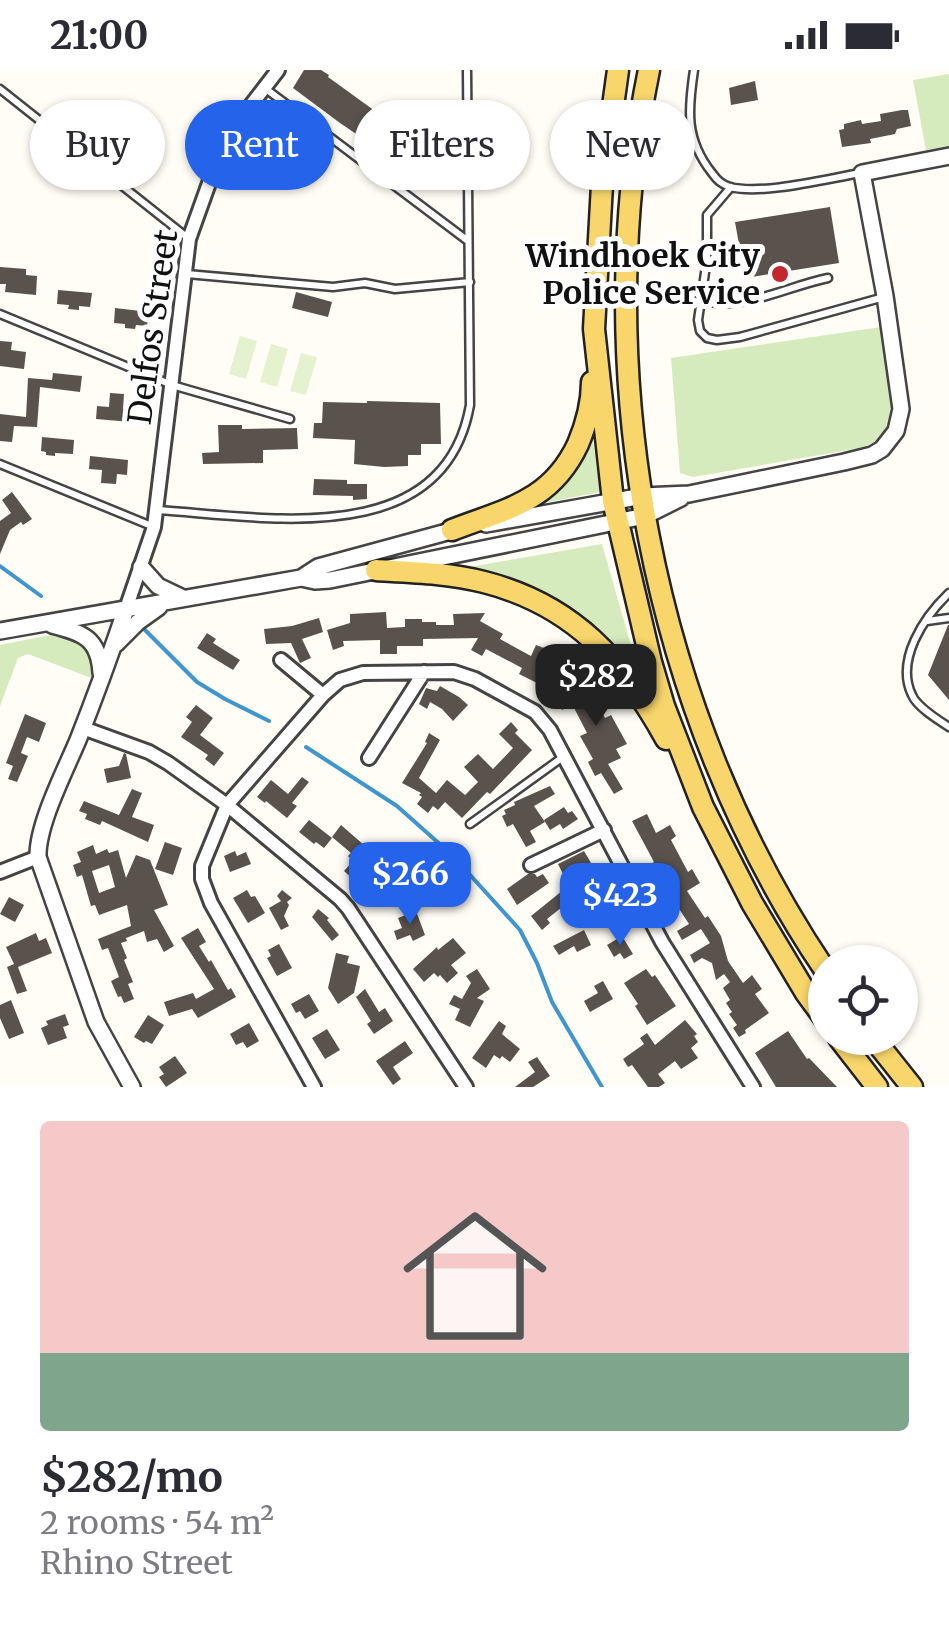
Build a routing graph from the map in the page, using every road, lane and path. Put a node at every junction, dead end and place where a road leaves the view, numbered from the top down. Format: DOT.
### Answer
graph roads {
  1 [pos="278,70"];
  2 [pos="467,70"];
  3 [pos="618,70"];
  4 [pos="649,70"];
  5 [pos="694,70"];
  6 [pos="265,88"];
  7 [pos="0,90"];
  8 [pos="949,156"];
  9 [pos="862,173"];
  10 [pos="730,187"];
  11 [pos="189,239"];
  12 [pos="469,242"];
  13 [pos="186,274"];
  14 [pos="828,278"];
  15 [pos="470,282"];
  16 [pos="885,296"];
  17 [pos="699,300"];
  18 [pos="0,314"];
  19 [pos="594,329"];
  20 [pos="172,385"];
  21 [pos="290,418"];
  22 [pos="0,464"];
  23 [pos="644,506"];
  24 [pos="156,510"];
  25 [pos="616,511"];
  26 [pos="154,527"];
  27 [pos="452,530"];
  28 [pos="141,568"];
  29 [pos="376,570"];
  30 [pos="301,578"];
  31 [pos="949,593"];
  32 [pos="184,599"];
  33 [pos="166,602"];
  34 [pos="126,609"];
  35 [pos="949,618"];
  36 [pos="926,622"];
  37 [pos="44,623"];
  38 [pos="0,631"];
  39 [pos="112,648"];
  40 [pos="281,660"];
  41 [pos="424,672"];
  42 [pos="101,677"];
  43 [pos="322,695"];
  44 [pos="949,726"];
  45 [pos="83,728"];
  46 [pos="564,756"];
  47 [pos="368,758"];
  48 [pos="227,805"];
  49 [pos="703,807"];
  50 [pos="470,824"];
  51 [pos="604,830"];
  52 [pos="38,857"];
  53 [pos="531,865"];
  54 [pos="0,872"];
  55 [pos="808,946"];
  56 [pos="808,997"];
  57 [pos="852,1055"];
  58 [pos="886,1055"];
  59 [pos="132,1087"];
  60 [pos="314,1087"];
  61 [pos="466,1087"];
  62 [pos="752,1087"];
  63 [pos="877,1087"];
  64 [pos="912,1087"];
  1 -- 6 [label="street, Delfos Street"];
  2 -- 12 [label="lane"];
  3 -- 19 [label="main road"];
  4 -- 23 [label="main road"];
  5 -- 10 [label="lane"];
  6 -- 11 [label="street, Delfos Street"];
  6 -- 12 [label="lane"];
  7 -- 11 [label="lane"];
  8 -- 9 [label="street"];
  9 -- 10 [label="lane"];
  9 -- 16 [label="street"];
  10 -- 17 [label="lane"];
  11 -- 13 [label="street, Delfos Street"];
  12 -- 15 [label="lane"];
  13 -- 15 [label="lane"];
  13 -- 20 [label="street, Delfos Street"];
  14 -- 17 [label="lane"];
  15 -- 24 [label="lane"];
  16 -- 17 [label="lane"];
  16 -- 23 [label="street"];
  18 -- 20 [label="lane"];
  19 -- 25 [label="main road"];
  19 -- 27 [label="main road"];
  20 -- 21 [label="lane"];
  20 -- 24 [label="street, Delfos Street"];
  22 -- 26 [label="lane"];
  23 -- 25 [label="street"];
  23 -- 55 [label="main road"];
  24 -- 26 [label="street, Delfos Street"];
  25 -- 27 [label="street"];
  25 -- 29 [label="street"];
  25 -- 49 [label="main road"];
  26 -- 28 [label="street, Delfos Street"];
  27 -- 30 [label="street"];
  28 -- 32 [label="street"];
  28 -- 34 [label="street, Delfos Street"];
  29 -- 30 [label="street"];
  29 -- 49 [label="main road"];
  30 -- 32 [label="street"];
  31 -- 36 [label="lane"];
  32 -- 33 [label="street"];
  33 -- 34 [label="street"];
  33 -- 39 [label="street"];
  34 -- 37 [label="street"];
  34 -- 39 [label="street"];
  35 -- 36 [label="lane"];
  36 -- 44 [label="lane"];
  37 -- 38 [label="street"];
  37 -- 42 [label="street"];
  39 -- 42 [label="street"];
  40 -- 43 [label="street"];
  41 -- 43 [label="street"];
  41 -- 46 [label="street"];
  41 -- 47 [label="street"];
  42 -- 45 [label="street"];
  43 -- 48 [label="street"];
  45 -- 48 [label="street"];
  45 -- 52 [label="street"];
  46 -- 50 [label="lane"];
  46 -- 51 [label="street"];
  48 -- 60 [label="street"];
  48 -- 61 [label="street"];
  49 -- 56 [label="main road"];
  51 -- 53 [label="street"];
  51 -- 62 [label="street"];
  52 -- 54 [label="street"];
  52 -- 59 [label="street"];
  57 -- 63 [label="main road"];
  58 -- 64 [label="main road"];
}
